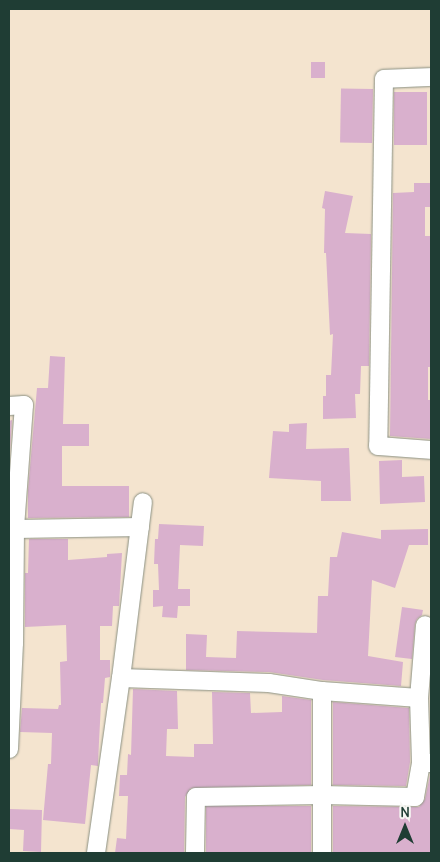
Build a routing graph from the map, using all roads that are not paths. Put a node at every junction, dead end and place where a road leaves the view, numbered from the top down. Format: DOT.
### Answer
graph roads {
  1 [pos="431,77"];
  2 [pos="9,406"];
  3 [pos="431,450"];
  4 [pos="143,502"];
  5 [pos="140,526"];
  6 [pos="12,529"];
  7 [pos="425,625"];
  8 [pos="11,642"];
  9 [pos="121,678"];
  10 [pos="322,691"];
  11 [pos="419,698"];
  12 [pos="9,749"];
  13 [pos="426,763"];
  14 [pos="322,795"];
  15 [pos="96,853"];
  16 [pos="196,853"];
  17 [pos="322,853"];
  1 -- 3 [label="street"];
  2 -- 6 [label="street"];
  4 -- 5 [label="street"];
  5 -- 6 [label="street"];
  5 -- 9 [label="street"];
  6 -- 8 [label="street"];
  7 -- 11 [label="street"];
  8 -- 12 [label="street"];
  9 -- 10 [label="street"];
  9 -- 15 [label="street"];
  10 -- 11 [label="street"];
  10 -- 14 [label="street"];
  11 -- 13 [label="street"];
  13 -- 14 [label="street"];
  14 -- 16 [label="street"];
  14 -- 17 [label="street"];
}
